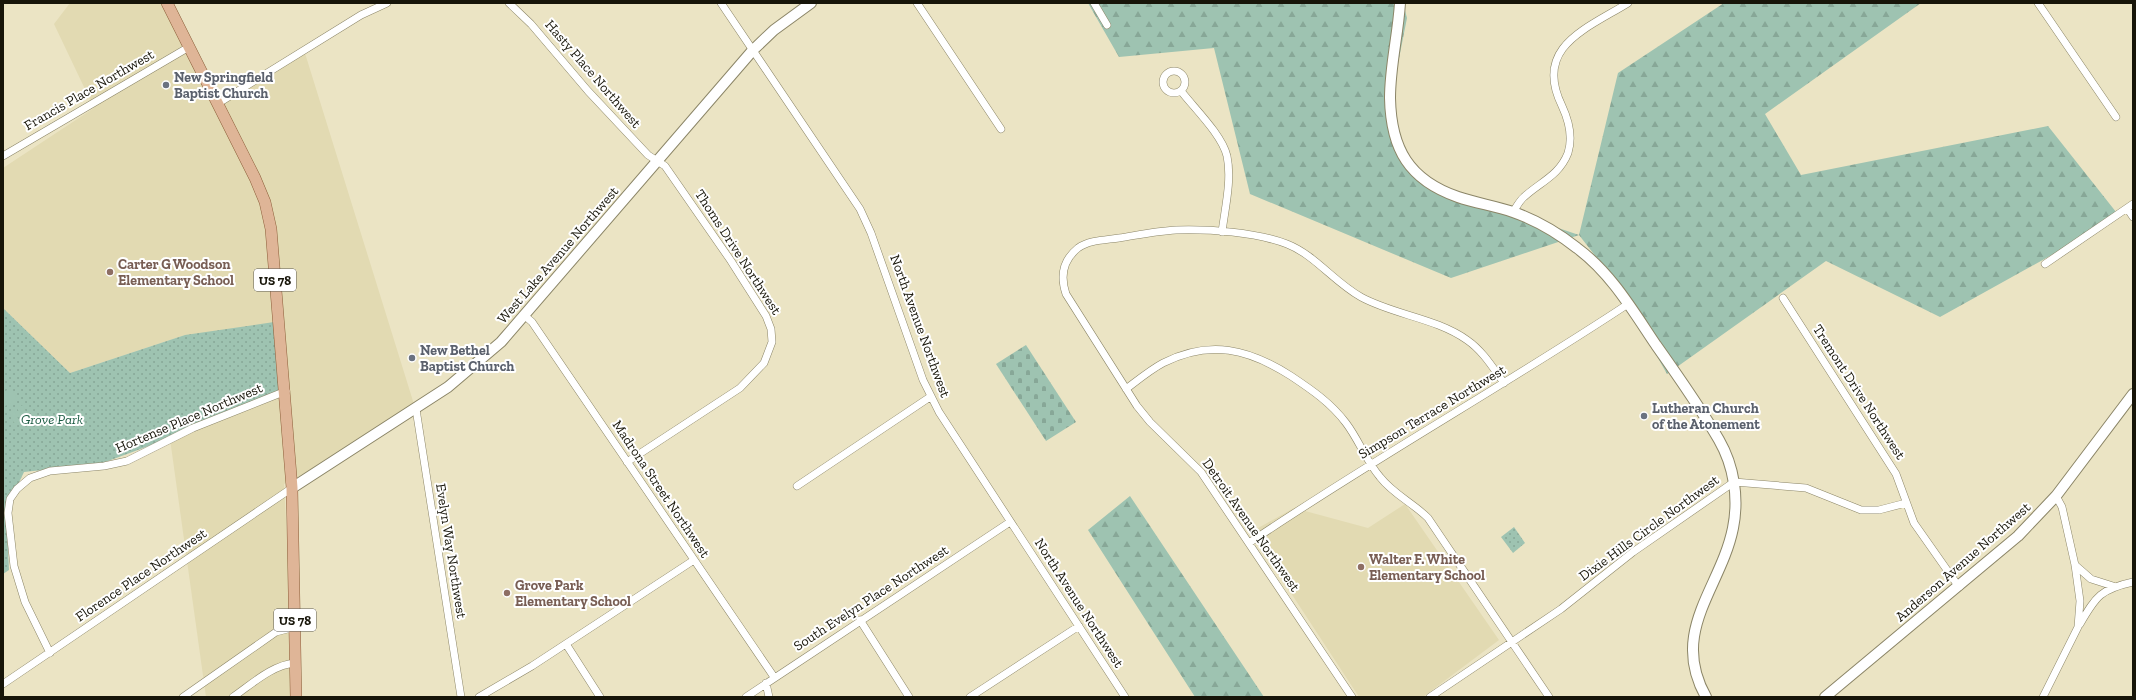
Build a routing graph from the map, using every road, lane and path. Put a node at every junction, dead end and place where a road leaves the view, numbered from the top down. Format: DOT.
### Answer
graph roads {
  1 [pos="167,3"];
  2 [pos="387,3"];
  3 [pos="509,3"];
  4 [pos="721,3"];
  5 [pos="811,3"];
  6 [pos="917,3"];
  7 [pos="1094,3"];
  8 [pos="1400,3"];
  9 [pos="1628,3"];
  10 [pos="2038,3"];
  11 [pos="1107,25"];
  12 [pos="189,46"];
  13 [pos="753,50"];
  14 [pos="1181,91"];
  15 [pos="217,104"];
  16 [pos="2116,117"];
  17 [pos="1000,129"];
  18 [pos="3,156"];
  19 [pos="658,161"];
  20 [pos="2130,206"];
  21 [pos="1513,212"];
  22 [pos="2133,216"];
  23 [pos="1222,232"];
  24 [pos="2045,264"];
  25 [pos="1783,298"];
  26 [pos="1628,304"];
  27 [pos="525,316"];
  28 [pos="1504,383"];
  29 [pos="1126,389"];
  30 [pos="286,391"];
  31 [pos="2133,394"];
  32 [pos="930,397"];
  33 [pos="416,409"];
  34 [pos="627,462"];
  35 [pos="1371,464"];
  36 [pos="1734,482"];
  37 [pos="797,486"];
  38 [pos="292,488"];
  39 [pos="2056,496"];
  40 [pos="1906,503"];
  41 [pos="1010,522"];
  42 [pos="1249,543"];
  43 [pos="694,560"];
  44 [pos="2075,566"];
  45 [pos="2133,582"];
  46 [pos="2112,586"];
  47 [pos="1959,587"];
  48 [pos="860,620"];
  49 [pos="1079,626"];
  50 [pos="295,627"];
  51 [pos="2078,627"];
  52 [pos="1512,642"];
  53 [pos="566,644"];
  54 [pos="50,653"];
  55 [pos="295,663"];
  56 [pos="774,677"];
  57 [pos="766,683"];
  58 [pos="3,684"];
  59 [pos="183,697"];
  60 [pos="234,697"];
  61 [pos="296,697"];
  62 [pos="461,697"];
  63 [pos="479,697"];
  64 [pos="600,697"];
  65 [pos="746,697"];
  66 [pos="769,697"];
  67 [pos="909,697"];
  68 [pos="970,697"];
  69 [pos="1125,697"];
  70 [pos="1352,697"];
  71 [pos="1430,697"];
  72 [pos="1549,697"];
  73 [pos="1706,697"];
  74 [pos="1825,697"];
  75 [pos="2043,697"];
  1 -- 12 [label="main road, US 78"];
  2 -- 15 [label="street"];
  3 -- 19 [label="street, Hasty Place Northwest"];
  4 -- 13 [label="street, North Avenue Northwest"];
  5 -- 13 [label="street, West Lake Avenue Northwest"];
  6 -- 17 [label="street"];
  7 -- 11 [label="street"];
  8 -- 21 [label="street"];
  9 -- 21 [label="street"];
  10 -- 16 [label="street"];
  12 -- 15 [label="main road, US 78"];
  12 -- 18 [label="street, Francis Place Northwest"];
  13 -- 19 [label="street, West Lake Avenue Northwest"];
  13 -- 32 [label="street, North Avenue Northwest"];
  14 -- 23 [label="street"];
  15 -- 30 [label="main road, US 78"];
  19 -- 27 [label="street, West Lake Avenue Northwest"];
  19 -- 34 [label="street, Thoms Drive Northwest"];
  20 -- 22 [label="street"];
  20 -- 24 [label="street"];
  21 -- 26 [label="street"];
  23 -- 28 [label="street, Detroit Avenue Northwest"];
  23 -- 29 [label="street, Detroit Avenue Northwest"];
  25 -- 40 [label="street, Tremont Drive Northwest"];
  26 -- 28 [label="street, Simpson Terrace Northwest"];
  26 -- 36 [label="street"];
  27 -- 33 [label="street, West Lake Avenue Northwest"];
  27 -- 34 [label="street, Madrona Street Northwest"];
  28 -- 35 [label="street, Simpson Terrace Northwest"];
  29 -- 35 [label="street"];
  29 -- 42 [label="street, Detroit Avenue Northwest"];
  30 -- 38 [label="main road, US 78"];
  30 -- 54 [label="street, Hortense Place Northwest"];
  31 -- 39 [label="street, Anderson Avenue Northwest"];
  32 -- 37 [label="street"];
  32 -- 41 [label="street, North Avenue Northwest"];
  33 -- 38 [label="street, West Lake Avenue Northwest"];
  33 -- 62 [label="street, Evelyn Way Northwest"];
  34 -- 43 [label="street, Madrona Street Northwest"];
  35 -- 42 [label="street, Simpson Terrace Northwest"];
  35 -- 52 [label="street"];
  36 -- 40 [label="street, Dixie Hills Circle Northwest"];
  36 -- 52 [label="street, Dixie Hills Circle Northwest"];
  36 -- 73 [label="street"];
  38 -- 50 [label="main road, US 78"];
  38 -- 54 [label="street, Florence Place Northwest"];
  39 -- 44 [label="street"];
  39 -- 47 [label="street, Anderson Avenue Northwest"];
  40 -- 47 [label="street"];
  41 -- 48 [label="street, South Evelyn Place Northwest"];
  41 -- 49 [label="street, North Avenue Northwest"];
  42 -- 70 [label="street, Detroit Avenue Northwest"];
  43 -- 53 [label="street"];
  43 -- 56 [label="street, Madrona Street Northwest"];
  44 -- 46 [label="street"];
  44 -- 51 [label="street"];
  45 -- 46 [label="street"];
  46 -- 51 [label="street"];
  47 -- 74 [label="street, Anderson Avenue Northwest"];
  48 -- 56 [label="street, South Evelyn Place Northwest"];
  48 -- 67 [label="street"];
  49 -- 68 [label="street"];
  49 -- 69 [label="street, North Avenue Northwest"];
  50 -- 55 [label="main road, US 78"];
  50 -- 59 [label="street"];
  51 -- 75 [label="street"];
  52 -- 71 [label="street, Dixie Hills Circle Northwest"];
  52 -- 72 [label="street"];
  53 -- 63 [label="street"];
  53 -- 64 [label="street"];
  54 -- 58 [label="street, Florence Place Northwest"];
  55 -- 60 [label="street"];
  55 -- 61 [label="main road, US 78"];
  56 -- 57 [label="street, South Evelyn Place Northwest"];
  57 -- 65 [label="street, South Evelyn Place Northwest"];
  57 -- 66 [label="street"];
}
